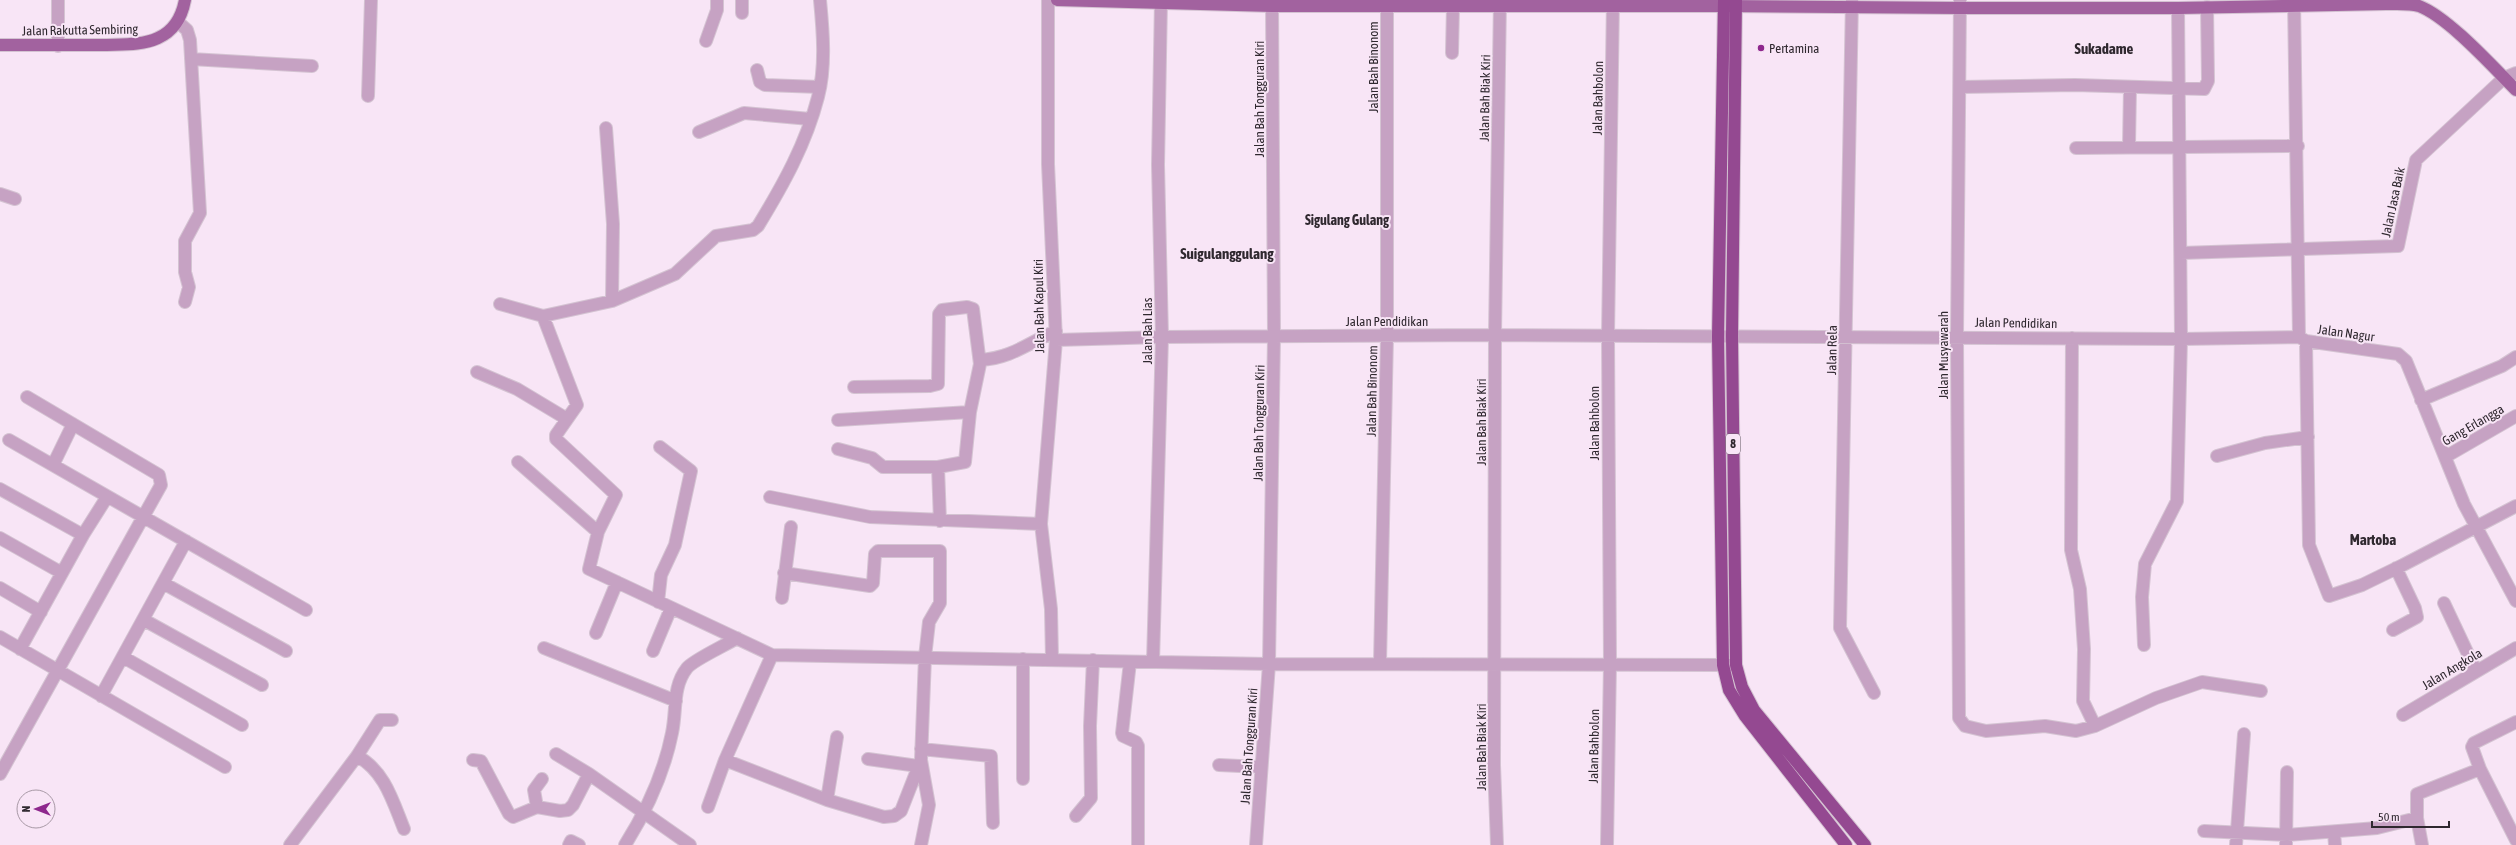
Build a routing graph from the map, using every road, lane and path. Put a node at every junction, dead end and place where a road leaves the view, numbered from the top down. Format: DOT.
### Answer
graph roads {
  1 [pos="58,0"];
  2 [pos="185,0"];
  3 [pos="371,0"];
  4 [pos="717,0"];
  5 [pos="742,0"];
  6 [pos="820,0"];
  7 [pos="1048,0"];
  8 [pos="1058,0"];
  9 [pos="1161,2"];
  10 [pos="1272,3"];
  11 [pos="1387,3"];
  12 [pos="1500,3"];
  13 [pos="1730,3"];
  14 [pos="1852,3"];
  15 [pos="2294,3"];
  16 [pos="2421,3"];
  17 [pos="1613,4"];
  18 [pos="1960,4"];
  19 [pos="1453,6"];
  20 [pos="2207,7"];
  21 [pos="2178,8"];
  22 [pos="742,13"];
  23 [pos="178,22"];
  24 [pos="706,41"];
  25 [pos="0,45"];
  26 [pos="58,46"];
  27 [pos="1452,54"];
  28 [pos="191,59"];
  29 [pos="312,66"];
  30 [pos="756,70"];
  31 [pos="2516,73"];
  32 [pos="2504,78"];
  33 [pos="820,87"];
  34 [pos="1960,87"];
  35 [pos="2130,87"];
  36 [pos="2179,88"];
  37 [pos="2516,90"];
  38 [pos="368,96"];
  39 [pos="810,119"];
  40 [pos="606,128"];
  41 [pos="700,132"];
  42 [pos="2181,146"];
  43 [pos="2298,146"];
  44 [pos="2129,147"];
  45 [pos="2076,148"];
  46 [pos="0,194"];
  47 [pos="15,199"];
  48 [pos="2298,249"];
  49 [pos="2181,253"];
  50 [pos="612,301"];
  51 [pos="185,302"];
  52 [pos="500,304"];
  53 [pos="543,316"];
  54 [pos="1056,335"];
  55 [pos="1495,335"];
  56 [pos="1847,335"];
  57 [pos="1162,336"];
  58 [pos="1274,336"];
  59 [pos="1388,336"];
  60 [pos="1608,336"];
  61 [pos="1732,336"];
  62 [pos="1957,336"];
  63 [pos="1718,337"];
  64 [pos="2072,338"];
  65 [pos="2181,339"];
  66 [pos="2302,339"];
  67 [pos="2516,357"];
  68 [pos="980,360"];
  69 [pos="477,372"];
  70 [pos="854,386"];
  71 [pos="27,397"];
  72 [pos="2421,400"];
  73 [pos="970,412"];
  74 [pos="2516,416"];
  75 [pos="567,419"];
  76 [pos="838,420"];
  77 [pos="73,424"];
  78 [pos="2308,437"];
  79 [pos="9,440"];
  80 [pos="660,447"];
  81 [pos="838,449"];
  82 [pos="2217,456"];
  83 [pos="2445,457"];
  84 [pos="518,462"];
  85 [pos="53,465"];
  86 [pos="938,467"];
  87 [pos="0,489"];
  88 [pos="107,497"];
  89 [pos="770,497"];
  90 [pos="2516,506"];
  91 [pos="143,517"];
  92 [pos="940,521"];
  93 [pos="1041,524"];
  94 [pos="2476,525"];
  95 [pos="791,527"];
  96 [pos="598,532"];
  97 [pos="83,535"];
  98 [pos="0,538"];
  99 [pos="186,541"];
  100 [pos="2396,568"];
  101 [pos="62,573"];
  102 [pos="784,573"];
  103 [pos="617,582"];
  104 [pos="163,583"];
  105 [pos="0,588"];
  106 [pos="782,598"];
  107 [pos="2516,601"];
  108 [pos="658,602"];
  109 [pos="2444,603"];
  110 [pos="671,608"];
  111 [pos="306,610"];
  112 [pos="41,612"];
  113 [pos="144,620"];
  114 [pos="2393,630"];
  115 [pos="596,633"];
  116 [pos="0,638"];
  117 [pos="737,638"];
  118 [pos="2144,645"];
  119 [pos="544,648"];
  120 [pos="2516,648"];
  121 [pos="20,649"];
  122 [pos="286,651"];
  123 [pos="653,651"];
  124 [pos="772,655"];
  125 [pos="123,657"];
  126 [pos="925,657"];
  127 [pos="1023,659"];
  128 [pos="1052,659"];
  129 [pos="1093,660"];
  130 [pos="1130,662"];
  131 [pos="1153,662"];
  132 [pos="1380,663"];
  133 [pos="1495,663"];
  134 [pos="1610,663"];
  135 [pos="1269,664"];
  136 [pos="1723,665"];
  137 [pos="1736,665"];
  138 [pos="56,671"];
  139 [pos="2476,671"];
  140 [pos="262,685"];
  141 [pos="2261,691"];
  142 [pos="1874,693"];
  143 [pos="101,696"];
  144 [pos="676,701"];
  145 [pos="2403,715"];
  146 [pos="392,720"];
  147 [pos="242,725"];
  148 [pos="2095,726"];
  149 [pos="2514,726"];
  150 [pos="2244,734"];
  151 [pos="836,737"];
  152 [pos="556,754"];
  153 [pos="357,756"];
  154 [pos="920,758"];
  155 [pos="868,759"];
  156 [pos="473,760"];
  157 [pos="725,760"];
  158 [pos="1218,765"];
  159 [pos="225,767"];
  160 [pos="1262,767"];
  161 [pos="2480,769"];
  162 [pos="2286,772"];
  163 [pos="0,774"];
  164 [pos="589,774"];
  165 [pos="542,779"];
  166 [pos="1023,779"];
  167 [pos="827,800"];
  168 [pos="537,807"];
  169 [pos="708,808"];
  170 [pos="645,813"];
  171 [pos="1076,816"];
  172 [pos="2417,818"];
  173 [pos="993,822"];
  174 [pos="404,829"];
  175 [pos="2204,831"];
  176 [pos="2237,832"];
  177 [pos="2334,832"];
  178 [pos="2286,840"];
  179 [pos="2516,840"];
  180 [pos="290,845"];
  181 [pos="569,845"];
  182 [pos="578,845"];
  183 [pos="625,845"];
  184 [pos="690,845"];
  185 [pos="922,845"];
  186 [pos="1138,845"];
  187 [pos="1256,845"];
  188 [pos="1497,845"];
  189 [pos="1607,845"];
  190 [pos="1846,845"];
  191 [pos="1865,845"];
  192 [pos="2236,845"];
  193 [pos="2335,845"];
  194 [pos="2422,845"];
  1 -- 26 [label="street"];
  2 -- 23 [label="main road"];
  3 -- 38 [label="street"];
  4 -- 24 [label="street"];
  5 -- 22 [label="street"];
  6 -- 33 [label="street"];
  7 -- 54 [label="street, Jalan Bah Kapul Kiri"];
  8 -- 9 [label="main road"];
  9 -- 10 [label="main road"];
  9 -- 57 [label="street, Jalan Bah Lias"];
  10 -- 11 [label="main road"];
  10 -- 58 [label="street, Jalan Bah Tongguran Kiri"];
  11 -- 19 [label="main road"];
  11 -- 59 [label="street, Jalan Bah Binonom"];
  12 -- 17 [label="main road"];
  12 -- 19 [label="main road"];
  12 -- 55 [label="street, Jalan Bah Biak Kiri"];
  13 -- 14 [label="main road"];
  13 -- 17 [label="main road"];
  13 -- 61 [label="highway, 8"];
  13 -- 63 [label="highway, 8"];
  14 -- 18 [label="main road"];
  14 -- 56 [label="street, Jalan Rela"];
  15 -- 16 [label="main road"];
  15 -- 20 [label="main road"];
  15 -- 43 [label="street, Jalan Nagur"];
  16 -- 32 [label="main road"];
  17 -- 60 [label="street, Jalan Bahbolon"];
  18 -- 21 [label="main road"];
  18 -- 34 [label="street, Jalan Musyawarah"];
  19 -- 27 [label="street"];
  20 -- 21 [label="main road"];
  20 -- 36 [label="street"];
  21 -- 36 [label="street"];
  23 -- 26 [label="main road, Jalan Rakutta Sembiring"];
  23 -- 28 [label="street"];
  25 -- 26 [label="main road, Jalan Rakutta Sembiring"];
  28 -- 29 [label="street"];
  28 -- 51 [label="street"];
  30 -- 33 [label="street"];
  31 -- 32 [label="street"];
  32 -- 37 [label="main road"];
  32 -- 48 [label="street, Jalan Jasa Baik"];
  33 -- 39 [label="street"];
  34 -- 35 [label="street"];
  34 -- 62 [label="street, Jalan Musyawarah"];
  35 -- 36 [label="street"];
  35 -- 44 [label="street"];
  36 -- 42 [label="street"];
  39 -- 41 [label="street"];
  39 -- 50 [label="street"];
  40 -- 50 [label="street"];
  42 -- 43 [label="street"];
  42 -- 44 [label="street"];
  42 -- 49 [label="street"];
  43 -- 48 [label="street, Jalan Nagur"];
  44 -- 45 [label="street"];
  46 -- 47 [label="street"];
  48 -- 49 [label="street"];
  48 -- 66 [label="street, Jalan Nagur"];
  49 -- 65 [label="street"];
  50 -- 53 [label="street"];
  52 -- 53 [label="street"];
  53 -- 75 [label="street"];
  54 -- 57 [label="street, Jalan Pendidikan"];
  54 -- 68 [label="street"];
  54 -- 93 [label="street, Jalan Bah Kapul Kiri"];
  55 -- 59 [label="street, Jalan Pendidikan"];
  55 -- 60 [label="street, Jalan Pendidikan"];
  55 -- 133 [label="street, Jalan Bah Biak Kiri"];
  56 -- 61 [label="street, Jalan Pendidikan"];
  56 -- 62 [label="street, Jalan Pendidikan"];
  56 -- 142 [label="street, Jalan Rela"];
  57 -- 58 [label="street, Jalan Pendidikan"];
  57 -- 131 [label="street, Jalan Bah Lias"];
  58 -- 59 [label="street, Jalan Pendidikan"];
  58 -- 135 [label="street, Jalan Bah Tongguran Kiri"];
  59 -- 132 [label="street, Jalan Bah Binonom"];
  60 -- 63 [label="street, Jalan Pendidikan"];
  60 -- 134 [label="street, Jalan Bahbolon"];
  61 -- 63 [label="street, Jalan Pendidikan"];
  61 -- 137 [label="highway, 8"];
  62 -- 64 [label="street, Jalan Pendidikan"];
  62 -- 148 [label="street, Jalan Musyawarah"];
  63 -- 136 [label="highway, 8"];
  64 -- 65 [label="street, Jalan Pendidikan"];
  64 -- 148 [label="street"];
  65 -- 66 [label="street, Jalan Pendidikan"];
  65 -- 118 [label="street"];
  66 -- 72 [label="street, Jalan Nagur"];
  66 -- 78 [label="street"];
  67 -- 72 [label="street"];
  68 -- 70 [label="street"];
  68 -- 73 [label="street"];
  69 -- 75 [label="street"];
  71 -- 77 [label="street"];
  72 -- 83 [label="street, Jalan Nagur"];
  73 -- 76 [label="street"];
  73 -- 86 [label="street"];
  74 -- 83 [label="street, Gang Erlangga"];
  75 -- 96 [label="street"];
  77 -- 85 [label="street"];
  77 -- 91 [label="street"];
  78 -- 82 [label="street"];
  78 -- 100 [label="street"];
  79 -- 85 [label="street"];
  80 -- 108 [label="street"];
  81 -- 86 [label="street"];
  83 -- 94 [label="street, Jalan Nagur"];
  84 -- 96 [label="street"];
  85 -- 88 [label="street"];
  86 -- 92 [label="street"];
  87 -- 97 [label="street"];
  88 -- 91 [label="street"];
  88 -- 97 [label="street"];
  89 -- 92 [label="street"];
  90 -- 94 [label="street"];
  91 -- 99 [label="street"];
  91 -- 138 [label="street"];
  92 -- 93 [label="street"];
  93 -- 128 [label="street, Jalan Bah Kapul Kiri"];
  94 -- 100 [label="street"];
  94 -- 107 [label="street, Jalan Nagur"];
  95 -- 102 [label="street"];
  96 -- 103 [label="street"];
  97 -- 101 [label="street"];
  98 -- 101 [label="street"];
  99 -- 104 [label="street"];
  99 -- 111 [label="street"];
  100 -- 114 [label="street"];
  101 -- 112 [label="street"];
  102 -- 106 [label="street"];
  102 -- 126 [label="street"];
  103 -- 108 [label="street"];
  103 -- 115 [label="street"];
  104 -- 113 [label="street"];
  104 -- 122 [label="street"];
  105 -- 112 [label="street"];
  108 -- 110 [label="street"];
  109 -- 139 [label="street"];
  110 -- 117 [label="street"];
  110 -- 123 [label="street"];
  112 -- 121 [label="street"];
  113 -- 125 [label="street"];
  113 -- 140 [label="street"];
  116 -- 121 [label="street"];
  117 -- 124 [label="street"];
  117 -- 144 [label="street"];
  119 -- 144 [label="street"];
  120 -- 139 [label="street, Jalan Angkola"];
  121 -- 138 [label="street"];
  124 -- 126 [label="street"];
  124 -- 157 [label="street"];
  125 -- 143 [label="street"];
  125 -- 147 [label="street"];
  126 -- 127 [label="street"];
  126 -- 154 [label="street"];
  127 -- 128 [label="street"];
  127 -- 166 [label="street"];
  128 -- 129 [label="street"];
  129 -- 130 [label="street"];
  129 -- 171 [label="street"];
  130 -- 131 [label="street"];
  130 -- 186 [label="street"];
  131 -- 135 [label="street"];
  132 -- 133 [label="street"];
  132 -- 135 [label="street"];
  133 -- 134 [label="street"];
  133 -- 188 [label="street, Jalan Bah Biak Kiri"];
  134 -- 136 [label="street"];
  134 -- 189 [label="street, Jalan Bahbolon"];
  135 -- 160 [label="street, Jalan Bah Tongguran Kiri"];
  136 -- 137 [label="street"];
  136 -- 190 [label="highway, 8"];
  137 -- 191 [label="highway, 8"];
  138 -- 143 [label="street"];
  138 -- 163 [label="street"];
  139 -- 145 [label="street, Jalan Angkola"];
  141 -- 148 [label="street"];
  143 -- 159 [label="street"];
  144 -- 170 [label="street"];
  146 -- 153 [label="street"];
  149 -- 161 [label="street"];
  150 -- 176 [label="street"];
  151 -- 167 [label="street"];
  152 -- 164 [label="street"];
  153 -- 174 [label="street"];
  153 -- 180 [label="street"];
  154 -- 155 [label="street"];
  154 -- 167 [label="street"];
  154 -- 173 [label="street"];
  154 -- 185 [label="street"];
  156 -- 168 [label="street"];
  157 -- 167 [label="street"];
  157 -- 169 [label="street"];
  158 -- 160 [label="street"];
  160 -- 187 [label="street, Jalan Bah Tongguran Kiri"];
  161 -- 172 [label="street"];
  161 -- 179 [label="street"];
  162 -- 178 [label="street"];
  164 -- 168 [label="street"];
  164 -- 170 [label="street"];
  165 -- 168 [label="street"];
  170 -- 183 [label="street"];
  170 -- 184 [label="street"];
  172 -- 177 [label="street"];
  172 -- 194 [label="street"];
  175 -- 176 [label="street"];
  176 -- 178 [label="street"];
  176 -- 192 [label="street"];
  177 -- 178 [label="street"];
  177 -- 193 [label="street"];
  181 -- 182 [label="street"];
}
